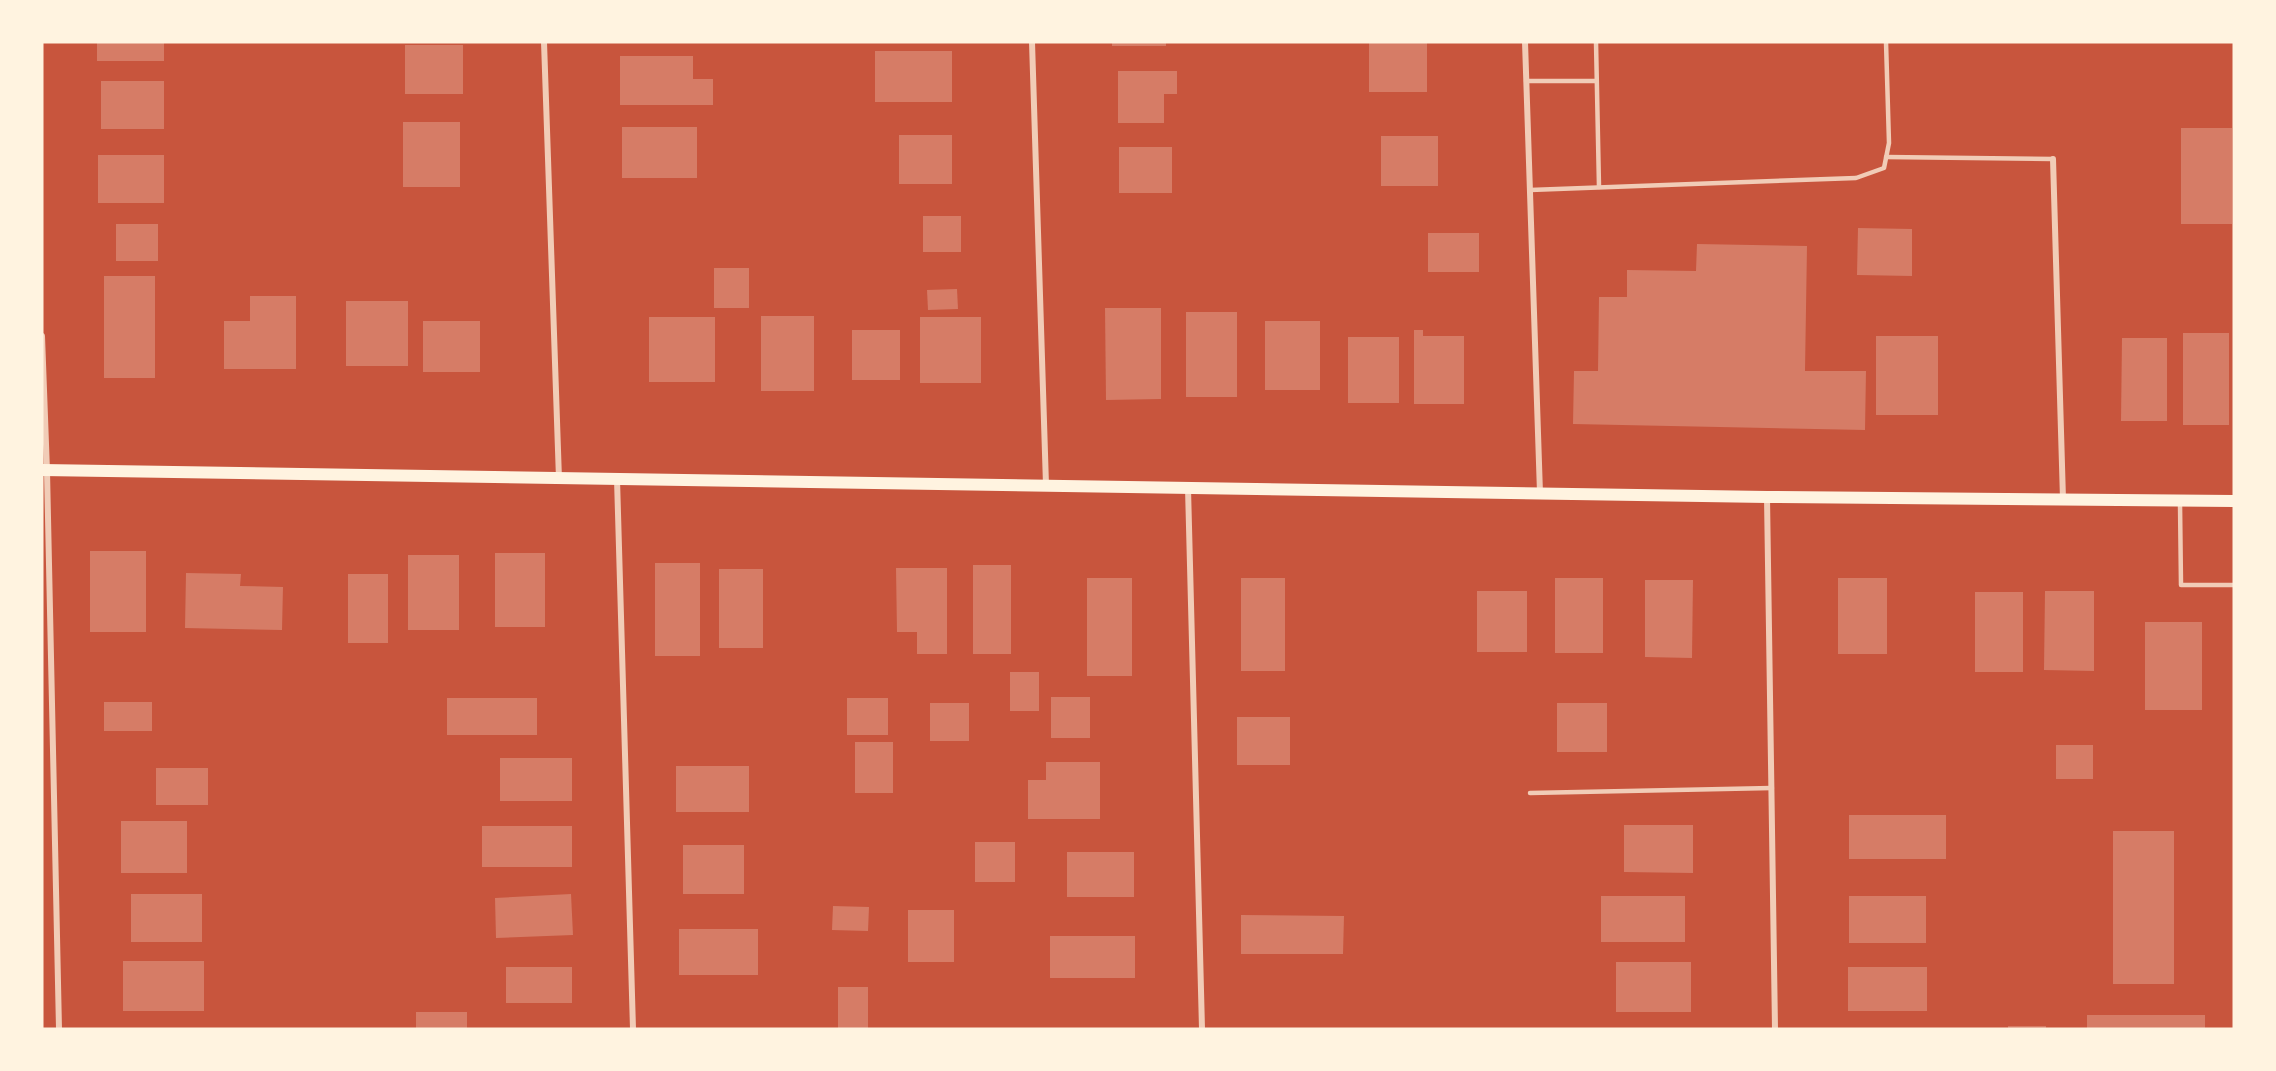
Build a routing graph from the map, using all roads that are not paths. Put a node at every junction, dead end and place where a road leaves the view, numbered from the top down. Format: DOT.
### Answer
graph roads {
  1 [pos="544,42"];
  2 [pos="1032,42"];
  3 [pos="1525,42"];
  4 [pos="1596,42"];
  5 [pos="1886,42"];
  6 [pos="1526,81"];
  7 [pos="1596,81"];
  8 [pos="1886,158"];
  9 [pos="2053,159"];
  10 [pos="1599,187"];
  11 [pos="1530,190"];
  12 [pos="42,336"];
  13 [pos="44,470"];
  14 [pos="559,479"];
  15 [pos="617,479"];
  16 [pos="1046,486"];
  17 [pos="1188,488"];
  18 [pos="1540,493"];
  19 [pos="1767,497"];
  20 [pos="2063,499"];
  21 [pos="2180,500"];
  22 [pos="2234,501"];
  23 [pos="2234,585"];
  24 [pos="1772,788"];
  25 [pos="1530,793"];
  26 [pos="59,1029"];
  27 [pos="633,1029"];
  28 [pos="1202,1029"];
  29 [pos="1774,1029"];
  1 -- 14 [label="street"];
  2 -- 16 [label="street"];
  3 -- 6 [label="street"];
  4 -- 7 [label="lane"];
  5 -- 8 [label="lane"];
  6 -- 7 [label="lane"];
  6 -- 11 [label="street"];
  7 -- 10 [label="lane"];
  8 -- 9 [label="lane"];
  8 -- 10 [label="lane"];
  9 -- 20 [label="street"];
  10 -- 11 [label="lane"];
  11 -- 18 [label="street"];
  12 -- 13 [label="street"];
  13 -- 14 [label="main road"];
  13 -- 26 [label="street"];
  14 -- 15 [label="main road"];
  15 -- 16 [label="main road"];
  15 -- 27 [label="street"];
  16 -- 17 [label="main road"];
  17 -- 18 [label="main road"];
  17 -- 28 [label="street"];
  18 -- 19 [label="main road"];
  19 -- 20 [label="main road"];
  19 -- 24 [label="street"];
  20 -- 21 [label="main road"];
  21 -- 22 [label="main road"];
  21 -- 23 [label="lane"];
  24 -- 25 [label="lane"];
  24 -- 29 [label="street"];
}
